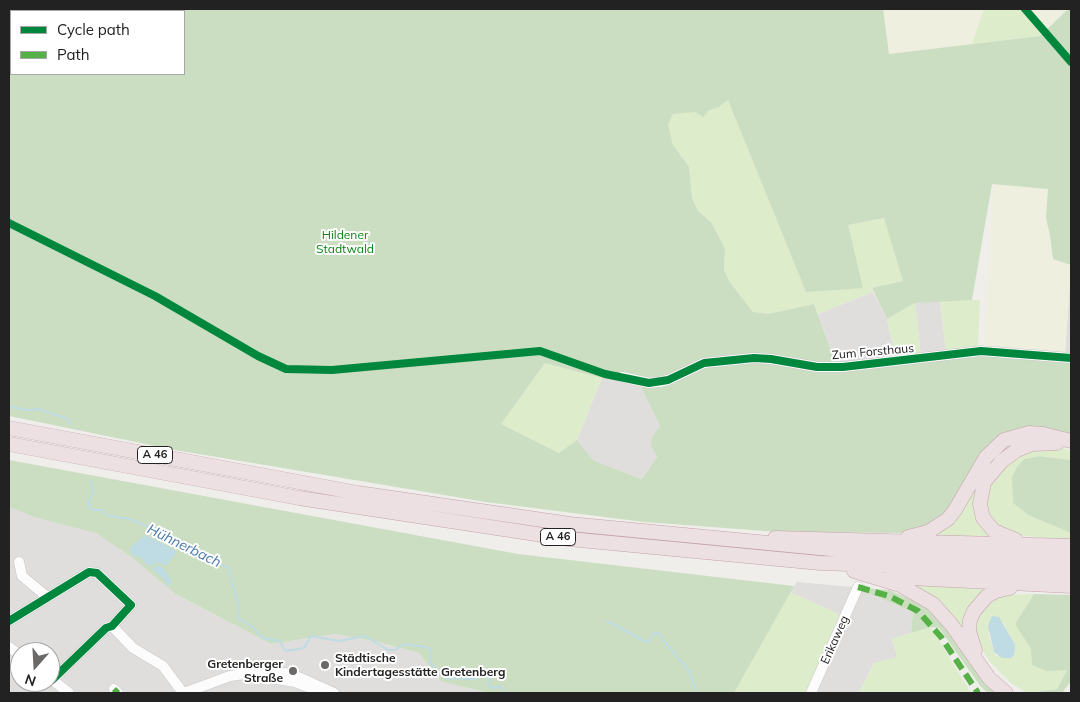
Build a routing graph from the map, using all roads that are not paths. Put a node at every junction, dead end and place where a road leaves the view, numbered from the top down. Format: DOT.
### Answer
graph roads {
  1 [pos="1071,358"];
  2 [pos="622,377"];
  3 [pos="9,428"];
  4 [pos="1071,441"];
  5 [pos="9,444"];
  6 [pos="1071,446"];
  7 [pos="889,541"];
  8 [pos="747,543"];
  9 [pos="1031,545"];
  10 [pos="1071,546"];
  11 [pos="1067,559"];
  12 [pos="19,562"];
  13 [pos="820,563"];
  14 [pos="1071,572"];
  15 [pos="877,576"];
  16 [pos="1027,585"];
  17 [pos="1071,586"];
  18 [pos="858,587"];
  19 [pos="46,596"];
  20 [pos="9,621"];
  21 [pos="112,626"];
  22 [pos="60,671"];
  23 [pos="219,680"];
  24 [pos="183,693"];
  25 [pos="323,693"];
  26 [pos="334,693"];
  27 [pos="811,693"];
  28 [pos="1006,693"];
  29 [pos="1017,693"];
  1 -- 2 [label="street, Zum Forsthaus"];
  3 -- 8 [label="highway, A 46"];
  4 -- 7 [label="highway"];
  5 -- 13 [label="highway, A 46"];
  6 -- 9 [label="highway"];
  7 -- 8 [label="highway"];
  7 -- 9 [label="highway"];
  8 -- 11 [label="highway, A 46"];
  9 -- 10 [label="highway"];
  12 -- 19 [label="street"];
  13 -- 14 [label="highway, A 46"];
  13 -- 15 [label="highway"];
  15 -- 16 [label="highway"];
  15 -- 28 [label="highway"];
  16 -- 17 [label="highway"];
  16 -- 29 [label="highway"];
  18 -- 27 [label="street, Erikaweg"];
  19 -- 20 [label="street"];
  19 -- 21 [label="street"];
  21 -- 22 [label="street"];
  21 -- 24 [label="street"];
  23 -- 24 [label="street"];
  23 -- 25 [label="street"];
  23 -- 26 [label="street"];
}
